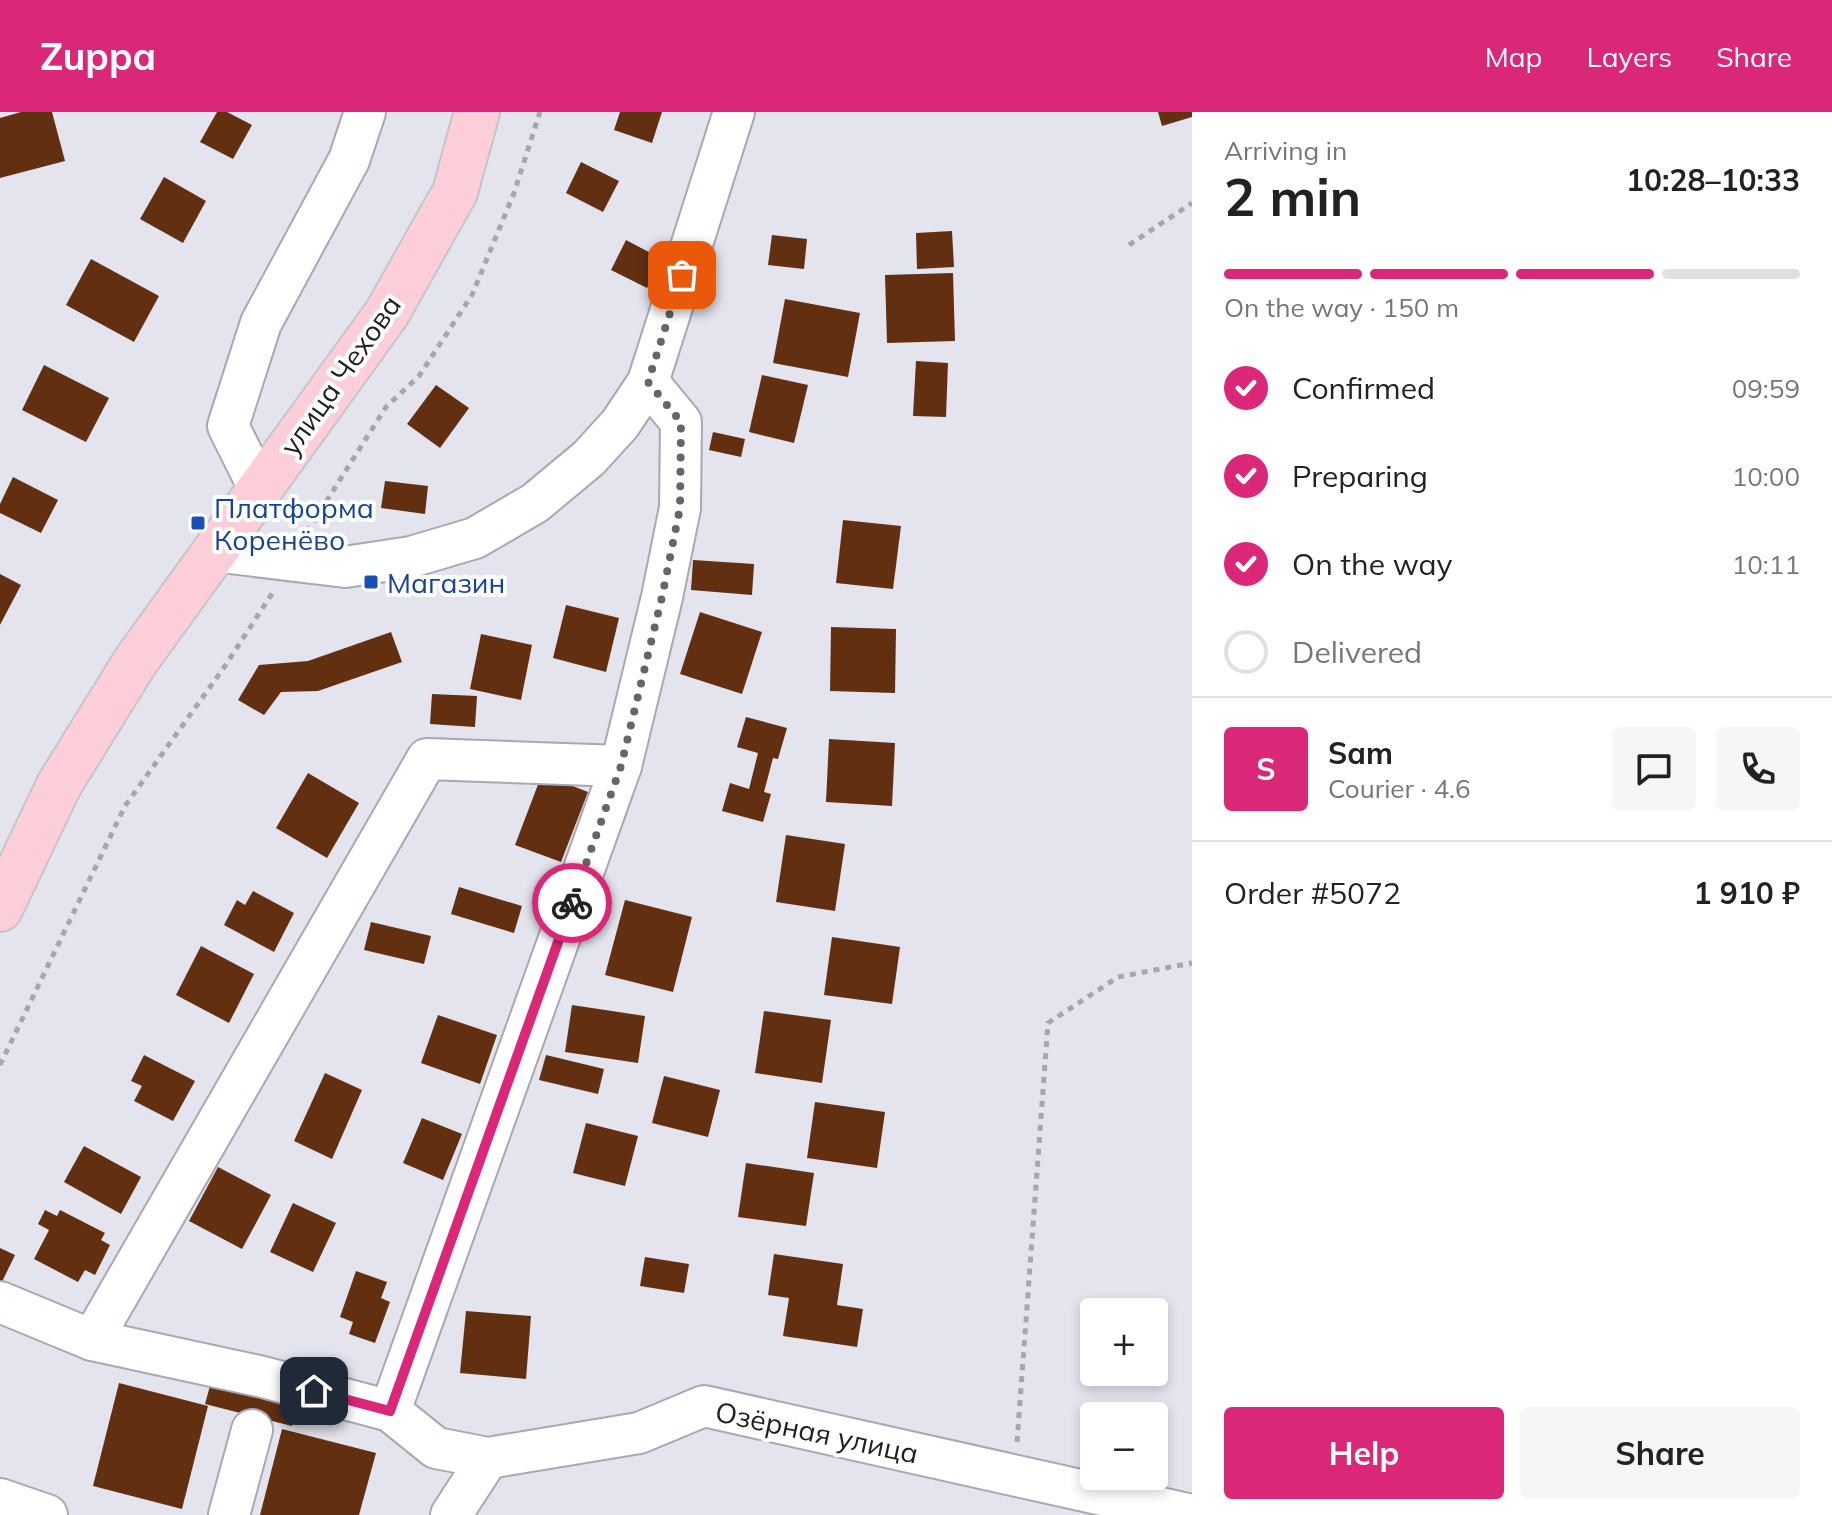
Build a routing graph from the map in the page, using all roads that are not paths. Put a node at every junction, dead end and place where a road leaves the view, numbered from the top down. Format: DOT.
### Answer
graph roads {
  1 [pos="365,112"];
  2 [pos="477,112"];
  3 [pos="734,112"];
  4 [pos="648,382"];
  5 [pos="260,490"];
  6 [pos="213,551"];
  7 [pos="621,766"];
  8 [pos="0,909"];
  9 [pos="0,1302"];
  10 [pos="92,1340"];
  11 [pos="390,1411"];
  12 [pos="252,1430"];
  13 [pos="488,1458"];
  14 [pos="0,1499"];
  15 [pos="47,1515"];
  16 [pos="229,1515"];
  17 [pos="451,1515"];
  18 [pos="1192,1515"];
  1 -- 5 [label="street"];
  2 -- 5 [label="main road, улица Чехова"];
  3 -- 4 [label="street"];
  4 -- 6 [label="street"];
  4 -- 7 [label="street"];
  5 -- 6 [label="main road, улица Чехова"];
  6 -- 8 [label="main road, улица Чехова"];
  7 -- 10 [label="street"];
  7 -- 11 [label="street"];
  9 -- 10 [label="street, Озёрная улица"];
  10 -- 11 [label="street, Озёрная улица"];
  11 -- 13 [label="street, Озёрная улица"];
  12 -- 16 [label="street"];
  13 -- 17 [label="street"];
  13 -- 18 [label="street, Озёрная улица"];
  14 -- 15 [label="street"];
}
